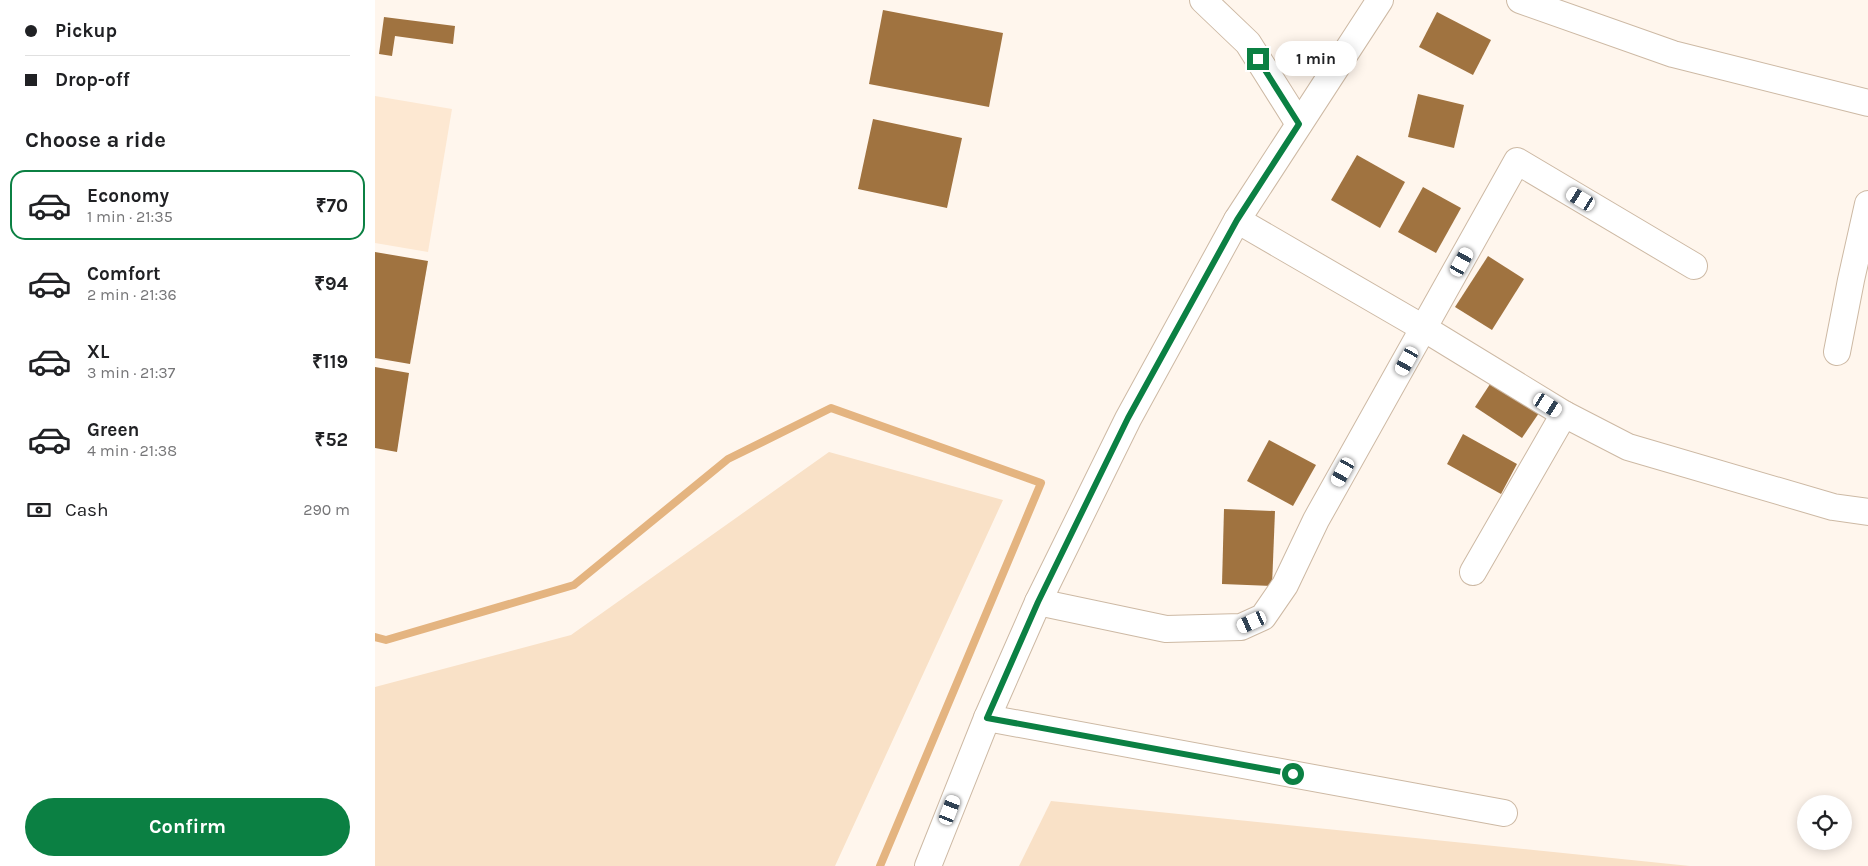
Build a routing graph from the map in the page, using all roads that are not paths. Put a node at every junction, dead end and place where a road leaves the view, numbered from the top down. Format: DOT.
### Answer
graph roads {
  1 [pos="1203,0"];
  2 [pos="1380,0"];
  3 [pos="1520,0"];
  4 [pos="1868,103"];
  5 [pos="1299,124"];
  6 [pos="1868,204"];
  7 [pos="1237,220"];
  8 [pos="1693,266"];
  9 [pos="1859,281"];
  10 [pos="1425,329"];
  11 [pos="1837,352"];
  12 [pos="1563,414"];
  13 [pos="1868,512"];
  14 [pos="1473,572"];
  15 [pos="1038,602"];
  16 [pos="987,718"];
  17 [pos="1504,813"];
  18 [pos="928,866"];
  1 -- 5 [label="street"];
  2 -- 5 [label="street"];
  3 -- 4 [label="street"];
  5 -- 7 [label="street"];
  6 -- 9 [label="street"];
  7 -- 10 [label="street"];
  7 -- 15 [label="street"];
  8 -- 10 [label="street"];
  9 -- 11 [label="street"];
  10 -- 12 [label="street"];
  10 -- 15 [label="street"];
  12 -- 13 [label="street"];
  12 -- 14 [label="street"];
  15 -- 16 [label="street"];
  16 -- 17 [label="street"];
  16 -- 18 [label="street"];
}
